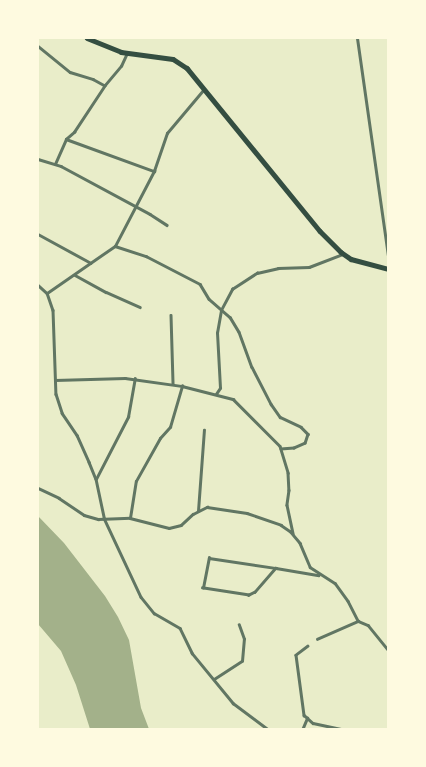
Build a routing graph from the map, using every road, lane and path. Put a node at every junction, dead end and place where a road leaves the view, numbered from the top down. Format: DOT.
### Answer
graph roads {
  1 [pos="87,38"];
  2 [pos="357,38"];
  3 [pos="38,46"];
  4 [pos="127,52"];
  5 [pos="104,85"];
  6 [pos="204,88"];
  7 [pos="66,139"];
  8 [pos="38,159"];
  9 [pos="55,164"];
  10 [pos="154,171"];
  11 [pos="134,205"];
  12 [pos="167,225"];
  13 [pos="38,234"];
  14 [pos="115,246"];
  15 [pos="343,254"];
  16 [pos="388,257"];
  17 [pos="91,263"];
  18 [pos="388,269"];
  19 [pos="76,275"];
  20 [pos="38,286"];
  21 [pos="47,293"];
  22 [pos="140,307"];
  23 [pos="221,310"];
  24 [pos="171,316"];
  25 [pos="135,379"];
  26 [pos="55,380"];
  27 [pos="173,384"];
  28 [pos="182,386"];
  29 [pos="216,394"];
  30 [pos="204,430"];
  31 [pos="281,450"];
  32 [pos="96,479"];
  33 [pos="38,488"];
  34 [pos="198,511"];
  35 [pos="104,518"];
  36 [pos="130,518"];
  37 [pos="294,535"];
  38 [pos="276,568"];
  39 [pos="322,576"];
  40 [pos="358,621"];
  41 [pos="239,625"];
  42 [pos="317,639"];
  43 [pos="308,646"];
  44 [pos="388,650"];
  45 [pos="214,679"];
  46 [pos="307,718"];
  47 [pos="269,730"];
  48 [pos="302,730"];
  49 [pos="345,730"];
  50 [pos="354,730"];
  51 [pos="373,730"];
  1 -- 4 [label="main road"];
  2 -- 16 [label="street"];
  3 -- 5 [label="street"];
  4 -- 5 [label="street"];
  4 -- 6 [label="main road"];
  5 -- 7 [label="street"];
  6 -- 10 [label="street"];
  6 -- 15 [label="main road"];
  7 -- 9 [label="street"];
  7 -- 10 [label="street"];
  8 -- 9 [label="street"];
  9 -- 11 [label="street"];
  10 -- 11 [label="street"];
  11 -- 12 [label="street"];
  11 -- 14 [label="street"];
  13 -- 17 [label="street"];
  14 -- 17 [label="street"];
  14 -- 23 [label="street"];
  15 -- 18 [label="main road"];
  15 -- 23 [label="street"];
  17 -- 19 [label="street"];
  19 -- 21 [label="street"];
  19 -- 22 [label="street"];
  20 -- 21 [label="street"];
  21 -- 26 [label="street"];
  23 -- 29 [label="street"];
  23 -- 31 [label="street"];
  24 -- 27 [label="street"];
  25 -- 26 [label="street"];
  25 -- 27 [label="street"];
  25 -- 32 [label="street"];
  26 -- 32 [label="street"];
  27 -- 28 [label="street"];
  28 -- 29 [label="street"];
  28 -- 36 [label="street"];
  29 -- 31 [label="street"];
  30 -- 34 [label="street"];
  31 -- 37 [label="street"];
  32 -- 35 [label="street"];
  33 -- 35 [label="street"];
  34 -- 36 [label="street"];
  34 -- 37 [label="street"];
  35 -- 36 [label="street"];
  35 -- 45 [label="street"];
  37 -- 39 [label="street"];
  38 -- 38 [label="street"];
  38 -- 39 [label="street"];
  39 -- 40 [label="street"];
  40 -- 42 [label="street"];
  40 -- 44 [label="street"];
  41 -- 45 [label="street"];
  43 -- 46 [label="street"];
  45 -- 47 [label="street"];
  46 -- 48 [label="street"];
  46 -- 49 [label="street"];
  50 -- 51 [label="street"];
}
